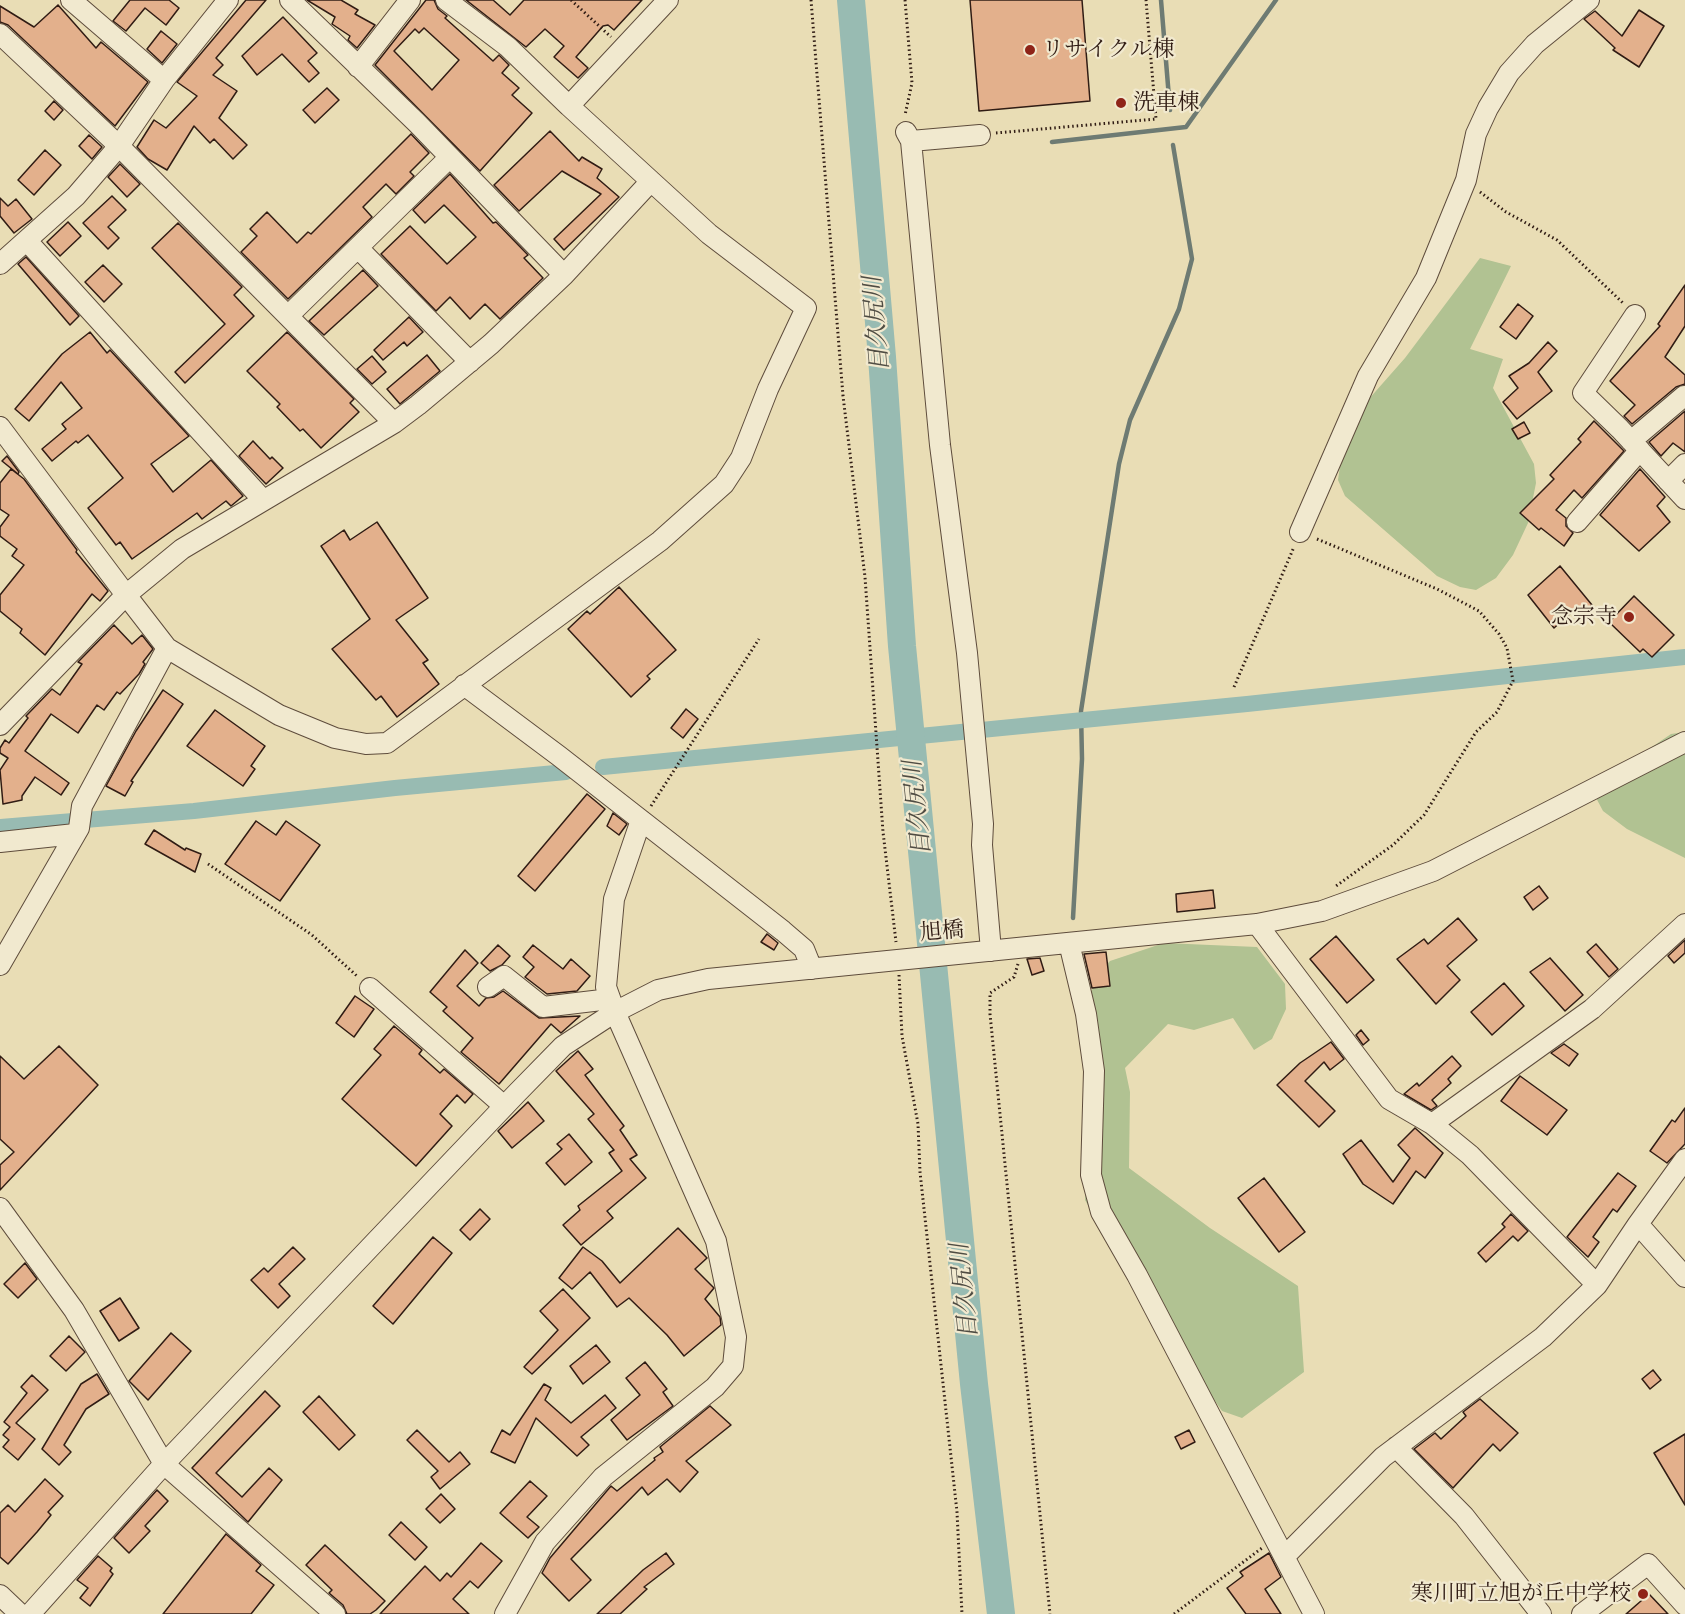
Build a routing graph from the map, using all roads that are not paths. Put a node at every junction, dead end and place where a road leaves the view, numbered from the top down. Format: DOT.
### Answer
graph roads {
  1 [pos="71,0"];
  2 [pos="228,0"];
  3 [pos="290,0"];
  4 [pos="410,0"];
  5 [pos="446,0"];
  6 [pos="668,0"];
  7 [pos="1589,0"];
  8 [pos="0,34"];
  9 [pos="358,67"];
  10 [pos="164,80"];
  11 [pos="569,106"];
  12 [pos="980,135"];
  13 [pos="119,146"];
  14 [pos="450,157"];
  15 [pos="651,181"];
  16 [pos="27,241"];
  17 [pos="358,248"];
  18 [pos="0,264"];
  19 [pos="564,276"];
  20 [pos="1635,315"];
  21 [pos="288,316"];
  22 [pos="470,362"];
  23 [pos="1684,396"];
  24 [pos="394,423"];
  25 [pos="3,438"];
  26 [pos="1636,446"];
  27 [pos="1685,464"];
  28 [pos="1668,481"];
  29 [pos="1685,499"];
  30 [pos="263,500"];
  31 [pos="1577,522"];
  32 [pos="1300,532"];
  33 [pos="126,595"];
  34 [pos="166,648"];
  35 [pos="464,685"];
  36 [pos="0,725"];
  37 [pos="1685,742"];
  38 [pos="641,820"];
  39 [pos="77,831"];
  40 [pos="0,842"];
  41 [pos="1257,924"];
  42 [pos="1685,924"];
  43 [pos="1069,943"];
  44 [pos="988,952"];
  45 [pos="0,965"];
  46 [pos="812,969"];
  47 [pos="488,987"];
  48 [pos="370,988"];
  49 [pos="613,1006"];
  50 [pos="504,1106"];
  51 [pos="1432,1124"];
  52 [pos="1685,1159"];
  53 [pos="0,1208"];
  54 [pos="1638,1224"];
  55 [pos="1685,1277"];
  56 [pos="1597,1285"];
  57 [pos="1396,1447"];
  58 [pos="164,1464"];
  59 [pos="1284,1557"];
  60 [pos="0,1595"];
  61 [pos="1685,1605"];
  62 [pos="20,1614"];
  63 [pos="30,1614"];
  64 [pos="335,1614"];
  65 [pos="506,1614"];
  66 [pos="1314,1614"];
  67 [pos="1541,1614"];
  68 [pos="1582,1614"];
  1 -- 10 [label="street"];
  2 -- 10 [label="street"];
  3 -- 9 [label="street"];
  4 -- 9 [label="street"];
  5 -- 11 [label="street"];
  6 -- 11 [label="street"];
  7 -- 32 [label="street"];
  8 -- 13 [label="street"];
  9 -- 14 [label="street"];
  10 -- 13 [label="street"];
  11 -- 15 [label="street"];
  12 -- 44 [label="street"];
  13 -- 16 [label="street"];
  13 -- 21 [label="street"];
  14 -- 17 [label="street"];
  14 -- 19 [label="street"];
  15 -- 19 [label="street"];
  15 -- 35 [label="street"];
  16 -- 18 [label="street"];
  16 -- 30 [label="street"];
  17 -- 21 [label="street"];
  17 -- 22 [label="street"];
  19 -- 22 [label="street"];
  20 -- 26 [label="street"];
  21 -- 24 [label="street"];
  22 -- 24 [label="street"];
  23 -- 26 [label="street"];
  24 -- 30 [label="street"];
  25 -- 33 [label="street"];
  26 -- 28 [label="street"];
  26 -- 31 [label="street"];
  27 -- 28 [label="street"];
  28 -- 29 [label="street"];
  30 -- 33 [label="street"];
  33 -- 34 [label="street"];
  33 -- 36 [label="street"];
  34 -- 35 [label="street"];
  34 -- 39 [label="street"];
  35 -- 38 [label="street"];
  37 -- 41 [label="street, 旭橋"];
  38 -- 46 [label="street"];
  38 -- 49 [label="street"];
  39 -- 40 [label="street"];
  39 -- 45 [label="street"];
  41 -- 43 [label="street, 旭橋"];
  41 -- 51 [label="street"];
  42 -- 51 [label="street"];
  43 -- 44 [label="street, 旭橋"];
  43 -- 59 [label="street"];
  44 -- 46 [label="street, 旭橋"];
  46 -- 49 [label="street, 旭橋"];
  47 -- 49 [label="street"];
  48 -- 50 [label="street"];
  49 -- 50 [label="street"];
  49 -- 65 [label="street"];
  50 -- 58 [label="street"];
  51 -- 56 [label="street"];
  52 -- 54 [label="street"];
  53 -- 58 [label="street"];
  54 -- 55 [label="street"];
  54 -- 56 [label="street"];
  56 -- 57 [label="street"];
  57 -- 59 [label="street"];
  57 -- 67 [label="street"];
  58 -- 63 [label="street"];
  58 -- 64 [label="street"];
  59 -- 66 [label="street"];
  60 -- 62 [label="street"];
  61 -- 68 [label="street"];
}
